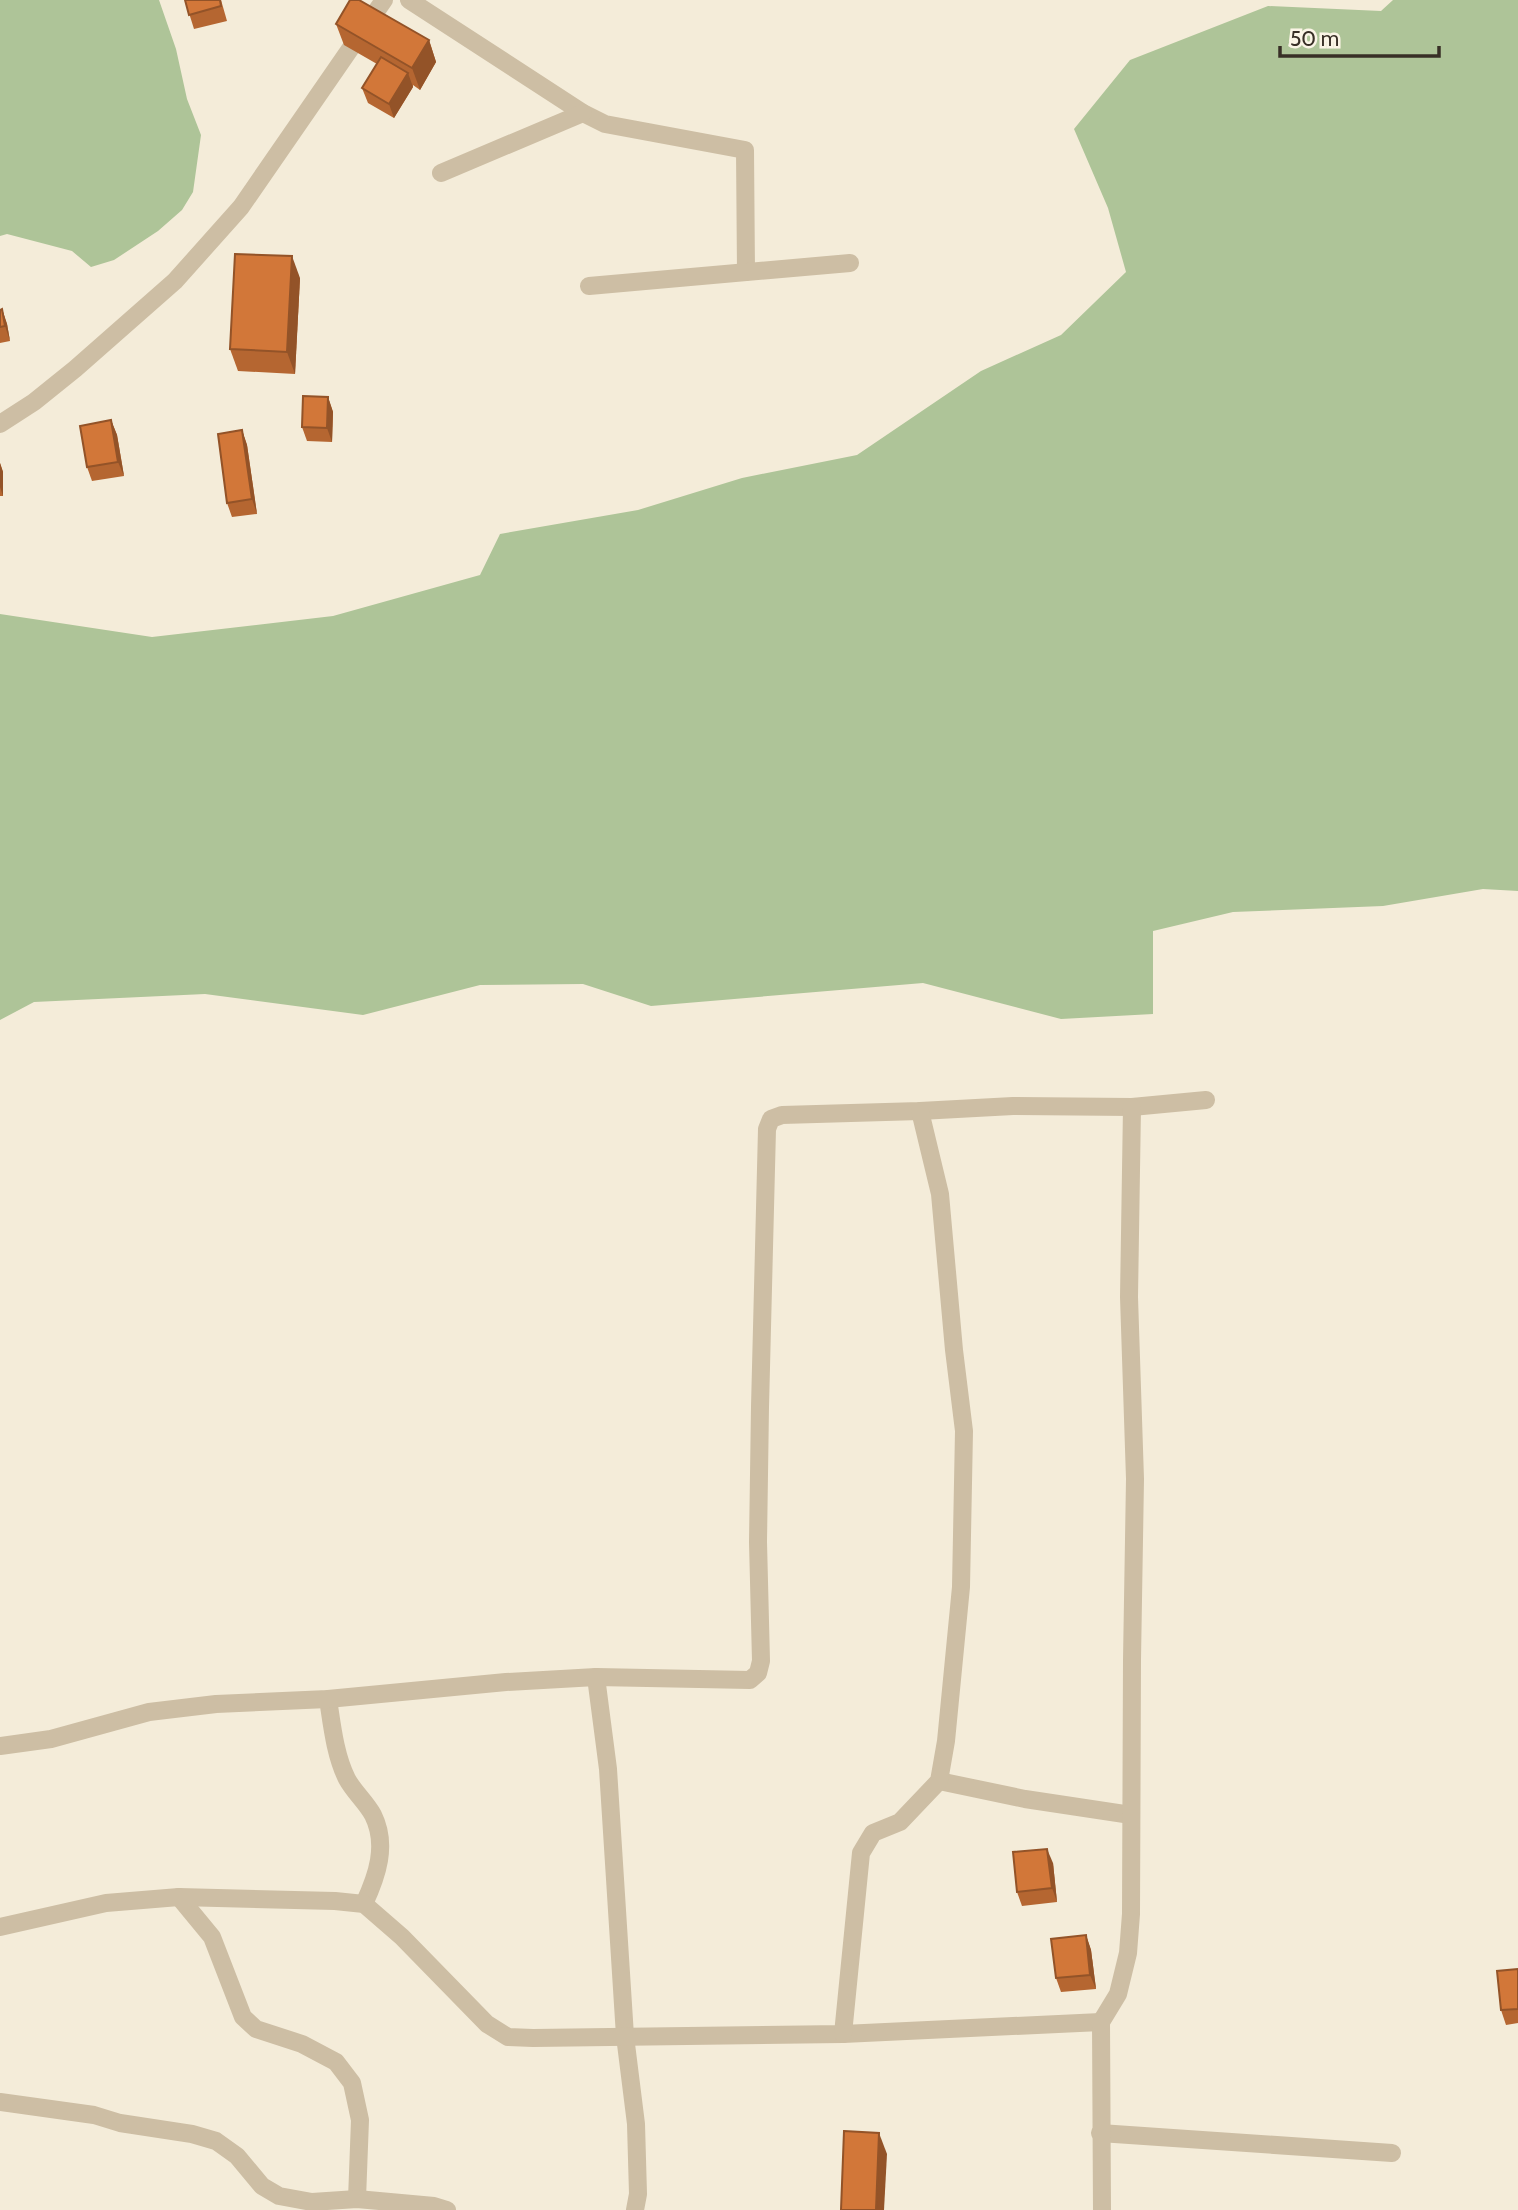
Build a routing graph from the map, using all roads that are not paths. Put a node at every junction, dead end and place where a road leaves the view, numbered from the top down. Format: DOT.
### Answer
graph roads {
  1 [pos="384,0"];
  2 [pos="409,0"];
  3 [pos="583,113"];
  4 [pos="441,173"];
  5 [pos="850,263"];
  6 [pos="746,272"];
  7 [pos="589,286"];
  8 [pos="0,424"];
  9 [pos="1206,1100"];
  10 [pos="1132,1107"];
  11 [pos="920,1111"];
  12 [pos="596,1676"];
  13 [pos="328,1699"];
  14 [pos="0,1746"];
  15 [pos="939,1780"];
  16 [pos="1131,1815"];
  17 [pos="180,1897"];
  18 [pos="364,1904"];
  19 [pos="0,1927"];
  20 [pos="1101,2022"];
  21 [pos="843,2034"];
  22 [pos="625,2036"];
  23 [pos="0,2102"];
  24 [pos="1100,2133"];
  25 [pos="1392,2153"];
  26 [pos="357,2199"];
  27 [pos="447,2210"];
  28 [pos="635,2210"];
  29 [pos="1101,2210"];
  1 -- 8 [label="street"];
  2 -- 3 [label="street"];
  3 -- 4 [label="street"];
  3 -- 6 [label="street"];
  5 -- 6 [label="street"];
  6 -- 7 [label="street"];
  9 -- 10 [label="street"];
  10 -- 11 [label="street"];
  10 -- 16 [label="street"];
  11 -- 12 [label="street"];
  11 -- 15 [label="street"];
  12 -- 13 [label="street"];
  12 -- 22 [label="street"];
  13 -- 14 [label="street"];
  13 -- 18 [label="street"];
  15 -- 16 [label="street"];
  15 -- 21 [label="street"];
  16 -- 20 [label="street"];
  17 -- 18 [label="street"];
  17 -- 19 [label="street"];
  17 -- 26 [label="street"];
  18 -- 22 [label="street"];
  20 -- 21 [label="street"];
  20 -- 24 [label="street"];
  21 -- 22 [label="street"];
  22 -- 28 [label="street"];
  23 -- 26 [label="street"];
  24 -- 25 [label="street"];
  24 -- 29 [label="street"];
  26 -- 27 [label="street"];
}
